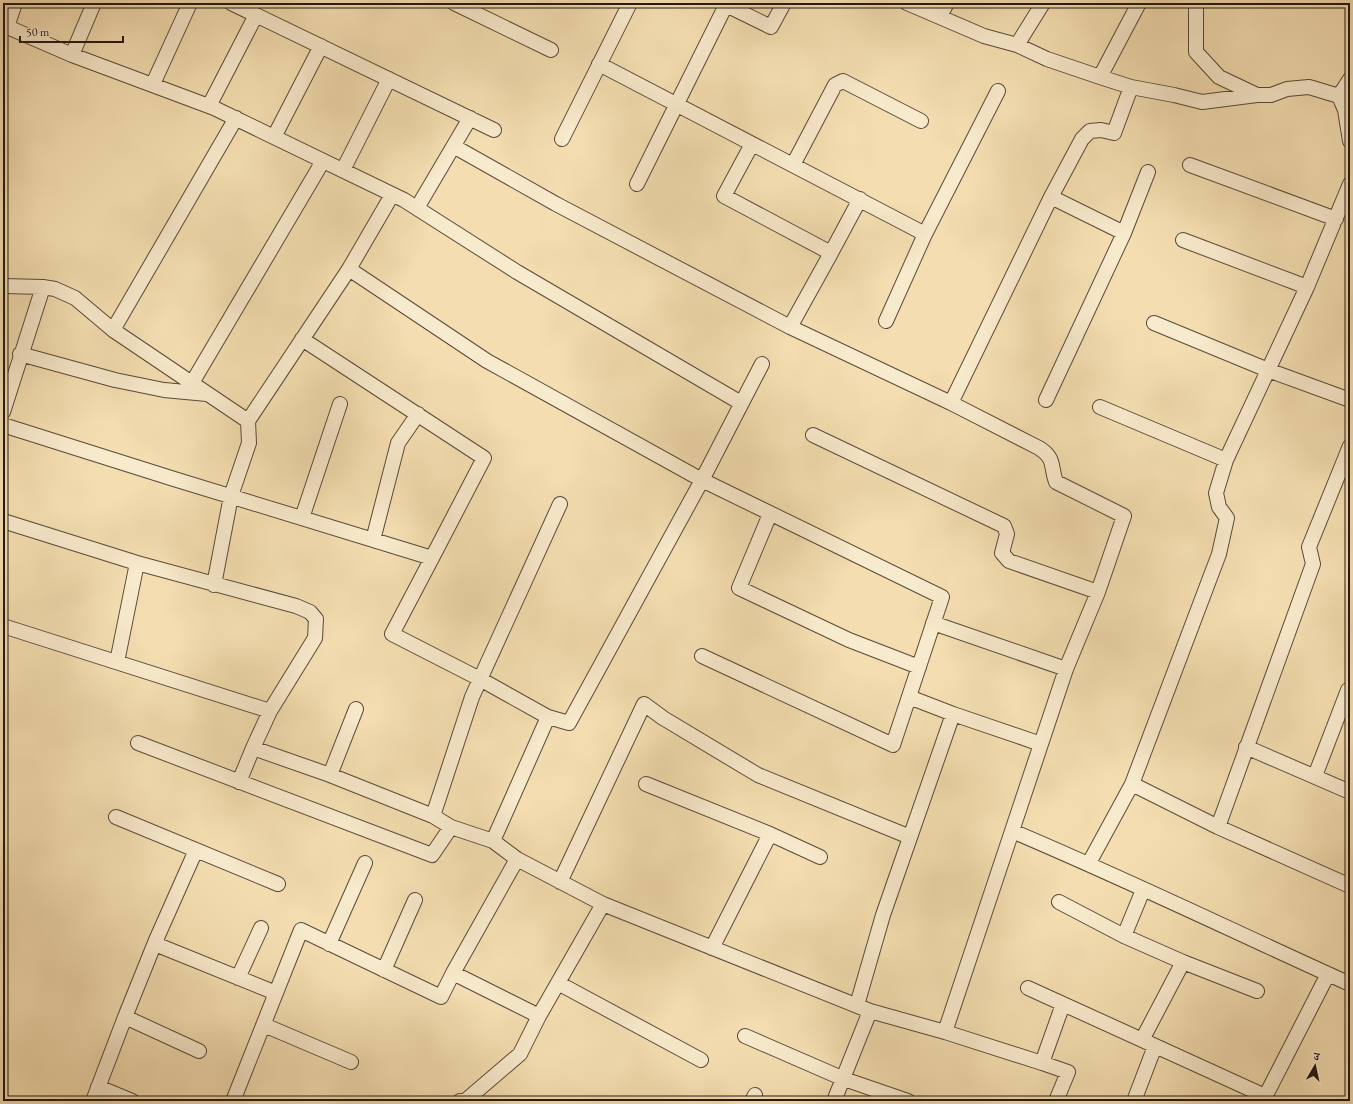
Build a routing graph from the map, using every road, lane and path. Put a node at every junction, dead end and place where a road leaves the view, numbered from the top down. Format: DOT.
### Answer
graph roads {
  1 [pos="15,3"];
  2 [pos="94,3"];
  3 [pos="190,3"];
  4 [pos="231,3"];
  5 [pos="454,3"];
  6 [pos="630,3"];
  7 [pos="784,3"];
  8 [pos="907,3"];
  9 [pos="947,3"];
  10 [pos="1043,3"];
  11 [pos="1139,3"];
  12 [pos="1196,3"];
  13 [pos="725,4"];
  14 [pos="256,15"];
  15 [pos="940,16"];
  16 [pos="5,26"];
  17 [pos="1017,45"];
  18 [pos="321,46"];
  19 [pos="551,50"];
  20 [pos="72,55"];
  21 [pos="599,64"];
  22 [pos="1100,77"];
  23 [pos="389,79"];
  24 [pos="1350,79"];
  25 [pos="153,84"];
  26 [pos="1131,87"];
  27 [pos="998,91"];
  28 [pos="1257,95"];
  29 [pos="1339,96"];
  30 [pos="676,105"];
  31 [pos="209,106"];
  32 [pos="236,118"];
  33 [pos="470,118"];
  34 [pos="921,121"];
  35 [pos="494,130"];
  36 [pos="274,137"];
  37 [pos="562,139"];
  38 [pos="1350,141"];
  39 [pos="752,144"];
  40 [pos="455,147"];
  41 [pos="323,161"];
  42 [pos="793,165"];
  43 [pos="1190,165"];
  44 [pos="343,170"];
  45 [pos="1148,172"];
  46 [pos="637,184"];
  47 [pos="1350,184"];
  48 [pos="392,195"];
  49 [pos="1051,196"];
  50 [pos="860,199"];
  51 [pos="417,208"];
  52 [pos="1336,219"];
  53 [pos="1124,233"];
  54 [pos="925,234"];
  55 [pos="1183,240"];
  56 [pos="831,254"];
  57 [pos="349,269"];
  58 [pos="3,286"];
  59 [pos="43,286"];
  60 [pos="1307,287"];
  61 [pos="886,321"];
  62 [pos="1154,324"];
  63 [pos="790,327"];
  64 [pos="113,330"];
  65 [pos="302,339"];
  66 [pos="20,354"];
  67 [pos="762,364"];
  68 [pos="1268,370"];
  69 [pos="192,382"];
  70 [pos="209,394"];
  71 [pos="1046,400"];
  72 [pos="1350,400"];
  73 [pos="951,403"];
  74 [pos="340,404"];
  75 [pos="741,404"];
  76 [pos="1100,407"];
  77 [pos="3,412"];
  78 [pos="418,414"];
  79 [pos="248,421"];
  80 [pos="3,424"];
  81 [pos="813,435"];
  82 [pos="1350,446"];
  83 [pos="1226,460"];
  84 [pos="702,480"];
  85 [pos="231,496"];
  86 [pos="560,504"];
  87 [pos="770,514"];
  88 [pos="302,518"];
  89 [pos="3,521"];
  90 [pos="373,540"];
  91 [pos="432,558"];
  92 [pos="137,563"];
  93 [pos="214,585"];
  94 [pos="1098,592"];
  95 [pos="933,623"];
  96 [pos="3,626"];
  97 [pos="702,656"];
  98 [pos="117,662"];
  99 [pos="919,667"];
  100 [pos="1066,669"];
  101 [pos="480,679"];
  102 [pos="1349,688"];
  103 [pos="909,697"];
  104 [pos="356,709"];
  105 [pos="270,711"];
  106 [pos="953,714"];
  107 [pos="548,717"];
  108 [pos="138,744"];
  109 [pos="1041,744"];
  110 [pos="1246,747"];
  111 [pos="253,748"];
  112 [pos="330,775"];
  113 [pos="1315,776"];
  114 [pos="239,782"];
  115 [pos="646,784"];
  116 [pos="1132,784"];
  117 [pos="1350,792"];
  118 [pos="433,816"];
  119 [pos="116,818"];
  120 [pos="451,827"];
  121 [pos="1218,827"];
  122 [pos="1012,831"];
  123 [pos="770,834"];
  124 [pos="910,837"];
  125 [pos="493,841"];
  126 [pos="196,850"];
  127 [pos="820,857"];
  128 [pos="517,859"];
  129 [pos="365,863"];
  130 [pos="1089,863"];
  131 [pos="560,882"];
  132 [pos="278,884"];
  133 [pos="1350,886"];
  134 [pos="1143,890"];
  135 [pos="415,900"];
  136 [pos="1059,902"];
  137 [pos="603,904"];
  138 [pos="261,928"];
  139 [pos="1124,936"];
  140 [pos="155,944"];
  141 [pos="329,944"];
  142 [pos="712,948"];
  143 [pos="1182,962"];
  144 [pos="384,970"];
  145 [pos="453,973"];
  146 [pos="1328,974"];
  147 [pos="238,978"];
  148 [pos="558,983"];
  149 [pos="1350,984"];
  150 [pos="1028,988"];
  151 [pos="1257,991"];
  152 [pos="276,993"];
  153 [pos="1063,1004"];
  154 [pos="863,1008"];
  155 [pos="539,1016"];
  156 [pos="125,1017"];
  157 [pos="264,1025"];
  158 [pos="945,1032"];
  159 [pos="745,1036"];
  160 [pos="1142,1040"];
  161 [pos="1155,1046"];
  162 [pos="199,1051"];
  163 [pos="700,1060"];
  164 [pos="351,1062"];
  165 [pos="1042,1063"];
  166 [pos="844,1079"];
  167 [pos="98,1087"];
  168 [pos="1264,1098"];
  169 [pos="93,1101"];
  170 [pos="132,1101"];
  171 [pos="233,1101"];
  172 [pos="460,1101"];
  173 [pos="466,1101"];
  174 [pos="834,1101"];
  175 [pos="908,1101"];
  176 [pos="1056,1101"];
  177 [pos="1134,1101"];
  1 -- 16 [label="street"];
  2 -- 20 [label="street"];
  3 -- 25 [label="street"];
  4 -- 14 [label="street"];
  5 -- 19 [label="street"];
  6 -- 21 [label="street"];
  7 -- 13 [label="street"];
  8 -- 15 [label="street"];
  9 -- 15 [label="street"];
  10 -- 17 [label="street"];
  11 -- 22 [label="street"];
  12 -- 28 [label="street"];
  13 -- 30 [label="street"];
  14 -- 18 [label="street"];
  14 -- 31 [label="street"];
  15 -- 17 [label="street"];
  16 -- 20 [label="street"];
  17 -- 22 [label="street"];
  18 -- 23 [label="street"];
  18 -- 36 [label="street"];
  20 -- 25 [label="street"];
  21 -- 30 [label="street"];
  21 -- 37 [label="street"];
  22 -- 26 [label="street"];
  23 -- 33 [label="street"];
  23 -- 44 [label="street"];
  24 -- 29 [label="street"];
  25 -- 31 [label="street"];
  26 -- 28 [label="street"];
  26 -- 49 [label="street"];
  27 -- 54 [label="street"];
  28 -- 29 [label="street"];
  29 -- 38 [label="street"];
  30 -- 39 [label="street"];
  30 -- 46 [label="street"];
  31 -- 32 [label="street"];
  32 -- 36 [label="street"];
  32 -- 64 [label="street"];
  33 -- 35 [label="street"];
  33 -- 40 [label="street"];
  34 -- 42 [label="street"];
  36 -- 41 [label="street"];
  39 -- 42 [label="street"];
  39 -- 56 [label="street"];
  40 -- 51 [label="street"];
  40 -- 63 [label="street"];
  41 -- 44 [label="street"];
  41 -- 69 [label="street"];
  42 -- 50 [label="street"];
  43 -- 52 [label="street"];
  44 -- 48 [label="street"];
  45 -- 53 [label="street"];
  47 -- 52 [label="street"];
  48 -- 51 [label="street"];
  48 -- 57 [label="street"];
  49 -- 53 [label="street"];
  49 -- 73 [label="street"];
  50 -- 54 [label="street"];
  50 -- 56 [label="street"];
  51 -- 75 [label="street"];
  52 -- 60 [label="street"];
  53 -- 71 [label="street"];
  54 -- 61 [label="street"];
  55 -- 60 [label="street"];
  56 -- 63 [label="street"];
  57 -- 65 [label="street"];
  57 -- 84 [label="street"];
  58 -- 59 [label="street"];
  59 -- 64 [label="street"];
  59 -- 66 [label="street"];
  60 -- 68 [label="street"];
  62 -- 68 [label="street"];
  63 -- 73 [label="street"];
  64 -- 69 [label="street"];
  65 -- 78 [label="street"];
  65 -- 79 [label="street"];
  66 -- 70 [label="street"];
  66 -- 77 [label="street"];
  67 -- 75 [label="street"];
  68 -- 72 [label="street"];
  68 -- 83 [label="street"];
  69 -- 70 [label="street"];
  70 -- 79 [label="street"];
  73 -- 94 [label="street"];
  74 -- 88 [label="street"];
  75 -- 84 [label="street"];
  76 -- 83 [label="street"];
  78 -- 90 [label="street"];
  78 -- 91 [label="street"];
  79 -- 85 [label="street"];
  80 -- 85 [label="street"];
  81 -- 94 [label="street"];
  82 -- 110 [label="street"];
  83 -- 116 [label="street"];
  84 -- 87 [label="street"];
  84 -- 107 [label="street"];
  85 -- 88 [label="street"];
  85 -- 93 [label="street"];
  86 -- 101 [label="street"];
  87 -- 95 [label="street"];
  87 -- 99 [label="street"];
  88 -- 90 [label="street"];
  89 -- 92 [label="street"];
  90 -- 91 [label="street"];
  91 -- 101 [label="street"];
  92 -- 93 [label="street"];
  92 -- 98 [label="street"];
  93 -- 105 [label="street"];
  94 -- 100 [label="street"];
  95 -- 99 [label="street"];
  95 -- 100 [label="street"];
  96 -- 98 [label="street"];
  97 -- 103 [label="street"];
  98 -- 105 [label="street"];
  99 -- 103 [label="street"];
  100 -- 109 [label="street"];
  101 -- 107 [label="street"];
  101 -- 118 [label="street"];
  102 -- 113 [label="street"];
  103 -- 106 [label="street"];
  104 -- 112 [label="street"];
  105 -- 111 [label="street"];
  106 -- 109 [label="street"];
  106 -- 124 [label="street"];
  107 -- 125 [label="street"];
  108 -- 114 [label="street"];
  109 -- 122 [label="street"];
  110 -- 113 [label="street"];
  110 -- 121 [label="street"];
  111 -- 112 [label="street"];
  111 -- 114 [label="street"];
  112 -- 118 [label="street"];
  113 -- 117 [label="street"];
  114 -- 120 [label="street"];
  115 -- 123 [label="street"];
  116 -- 121 [label="street"];
  116 -- 130 [label="street"];
  118 -- 120 [label="street"];
  119 -- 126 [label="street"];
  120 -- 125 [label="street"];
  121 -- 133 [label="street"];
  122 -- 130 [label="street"];
  122 -- 158 [label="street"];
  123 -- 127 [label="street"];
  123 -- 142 [label="street"];
  124 -- 131 [label="street"];
  124 -- 154 [label="street"];
  125 -- 128 [label="street"];
  126 -- 132 [label="street"];
  126 -- 140 [label="street"];
  128 -- 131 [label="street"];
  128 -- 145 [label="street"];
  129 -- 141 [label="street"];
  130 -- 134 [label="street"];
  131 -- 137 [label="street"];
  134 -- 139 [label="street"];
  134 -- 146 [label="street"];
  135 -- 144 [label="street"];
  136 -- 139 [label="street"];
  137 -- 142 [label="street"];
  137 -- 148 [label="street"];
  138 -- 147 [label="street"];
  139 -- 143 [label="street"];
  140 -- 147 [label="street"];
  140 -- 156 [label="street"];
  141 -- 144 [label="street"];
  141 -- 152 [label="street"];
  142 -- 154 [label="street"];
  143 -- 151 [label="street"];
  143 -- 160 [label="street"];
  144 -- 145 [label="street"];
  145 -- 155 [label="street"];
  146 -- 149 [label="street"];
  146 -- 168 [label="street"];
  147 -- 152 [label="street"];
  148 -- 155 [label="street"];
  148 -- 163 [label="street"];
  150 -- 153 [label="street"];
  152 -- 157 [label="street"];
  153 -- 160 [label="street"];
  153 -- 165 [label="street"];
  154 -- 158 [label="street"];
  154 -- 166 [label="street"];
  155 -- 173 [label="street"];
  156 -- 162 [label="street"];
  156 -- 167 [label="street"];
  157 -- 164 [label="street"];
  157 -- 171 [label="street"];
  158 -- 165 [label="street"];
  159 -- 166 [label="street"];
  160 -- 161 [label="street"];
  161 -- 168 [label="street"];
  161 -- 177 [label="street"];
  165 -- 176 [label="street"];
  166 -- 174 [label="street"];
  166 -- 175 [label="street"];
  167 -- 169 [label="street"];
  167 -- 170 [label="street"];
  172 -- 173 [label="street"];
}
